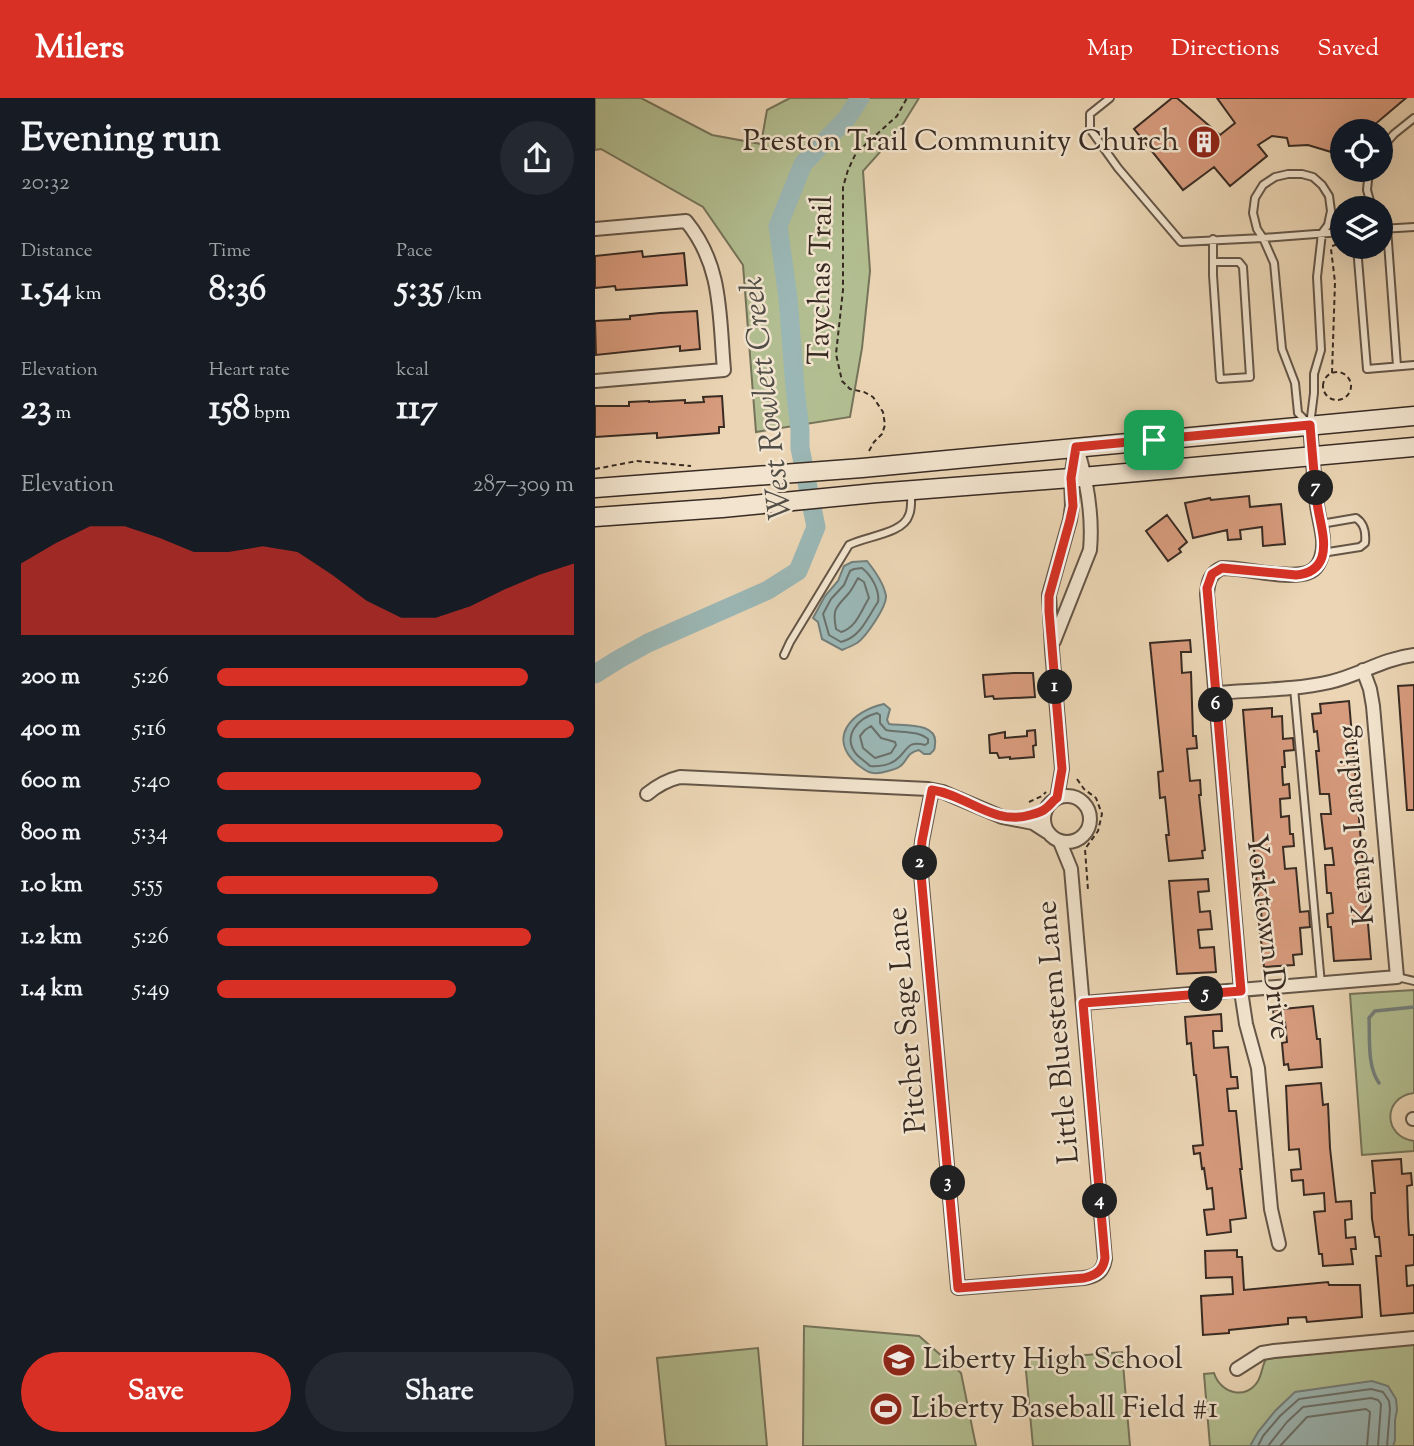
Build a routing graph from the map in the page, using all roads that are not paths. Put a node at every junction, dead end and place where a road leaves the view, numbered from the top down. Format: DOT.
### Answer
graph roads {
  1 [pos="1110,98"];
  2 [pos="1413,121"];
  3 [pos="1393,135"];
  4 [pos="1414,227"];
  5 [pos="1393,228"];
  6 [pos="595,229"];
  7 [pos="1322,233"];
  8 [pos="1330,233"];
  9 [pos="1263,238"];
  10 [pos="1213,239"];
  11 [pos="1358,259"];
  12 [pos="1387,259"];
  13 [pos="1213,262"];
  14 [pos="1414,365"];
  15 [pos="1397,366"];
  16 [pos="595,381"];
  17 [pos="1414,415"];
  18 [pos="1310,425"];
  19 [pos="1076,447"];
  20 [pos="1414,447"];
  21 [pos="1313,455"];
  22 [pos="1078,477"];
  23 [pos="595,488"];
  24 [pos="911,490"];
  25 [pos="595,517"];
  26 [pos="1321,524"];
  27 [pos="1322,554"];
  28 [pos="1052,650"];
  29 [pos="1414,654"];
  30 [pos="784,655"];
  31 [pos="1363,670"];
  32 [pos="1294,686"];
  33 [pos="1215,693"];
  34 [pos="1062,769"];
  35 [pos="932,790"];
  36 [pos="647,794"];
  37 [pos="1052,794"];
  38 [pos="1079,798"];
  39 [pos="1045,809"];
  40 [pos="1017,819"];
  41 [pos="1047,832"];
  42 [pos="1082,837"];
  43 [pos="1061,842"];
  44 [pos="1071,869"];
  45 [pos="1397,977"];
  46 [pos="1414,981"];
  47 [pos="1321,984"];
  48 [pos="1241,991"];
  49 [pos="1083,1003"];
  50 [pos="1279,1244"];
  51 [pos="1100,1272"];
  52 [pos="1414,1338"];
  53 [pos="1237,1369"];
  1 -- 10 [label="lane"];
  2 -- 3 [label="lane"];
  4 -- 5 [label="lane"];
  6 -- 16 [label="street"];
  7 -- 8 [label="lane"];
  7 -- 9 [label="lane"];
  7 -- 9 [label="lane"];
  7 -- 18 [label="lane"];
  9 -- 10 [label="lane"];
  9 -- 18 [label="lane"];
  10 -- 13 [label="lane"];
  11 -- 15 [label="lane"];
  12 -- 15 [label="lane"];
  13 -- 13 [label="lane"];
  14 -- 15 [label="lane"];
  17 -- 18 [label="main road"];
  18 -- 19 [label="main road"];
  18 -- 21 [label="street"];
  19 -- 22 [label="street"];
  19 -- 23 [label="main road"];
  20 -- 21 [label="main road"];
  21 -- 22 [label="main road"];
  21 -- 26 [label="street"];
  22 -- 24 [label="main road"];
  22 -- 28 [label="street"];
  22 -- 28 [label="street"];
  24 -- 25 [label="main road"];
  24 -- 30 [label="lane"];
  26 -- 27 [label="street"];
  26 -- 27 [label="lane"];
  27 -- 33 [label="street, Yorktown Drive"];
  28 -- 34 [label="street"];
  29 -- 31 [label="street"];
  31 -- 32 [label="street"];
  31 -- 45 [label="street, Kemps Landing"];
  32 -- 33 [label="street"];
  32 -- 47 [label="lane"];
  33 -- 48 [label="street, Yorktown Drive"];
  34 -- 37 [label="street"];
  34 -- 38 [label="street"];
  35 -- 36 [label="street"];
  35 -- 40 [label="street"];
  35 -- 51 [label="street, Pitcher Sage Lane"];
  37 -- 38 [label="street"];
  37 -- 39 [label="street"];
  38 -- 42 [label="street"];
  39 -- 40 [label="street"];
  39 -- 41 [label="street"];
  40 -- 41 [label="street"];
  41 -- 43 [label="street"];
  42 -- 43 [label="street"];
  42 -- 44 [label="street, Little Bluestem Lane"];
  43 -- 44 [label="street, Little Bluestem Lane"];
  44 -- 49 [label="street, Little Bluestem Lane"];
  45 -- 46 [label="lane"];
  45 -- 47 [label="street"];
  47 -- 48 [label="street"];
  48 -- 49 [label="street"];
  48 -- 50 [label="street, Yorktown Drive"];
  49 -- 51 [label="street, Little Bluestem Lane"];
  52 -- 53 [label="street"];
}
